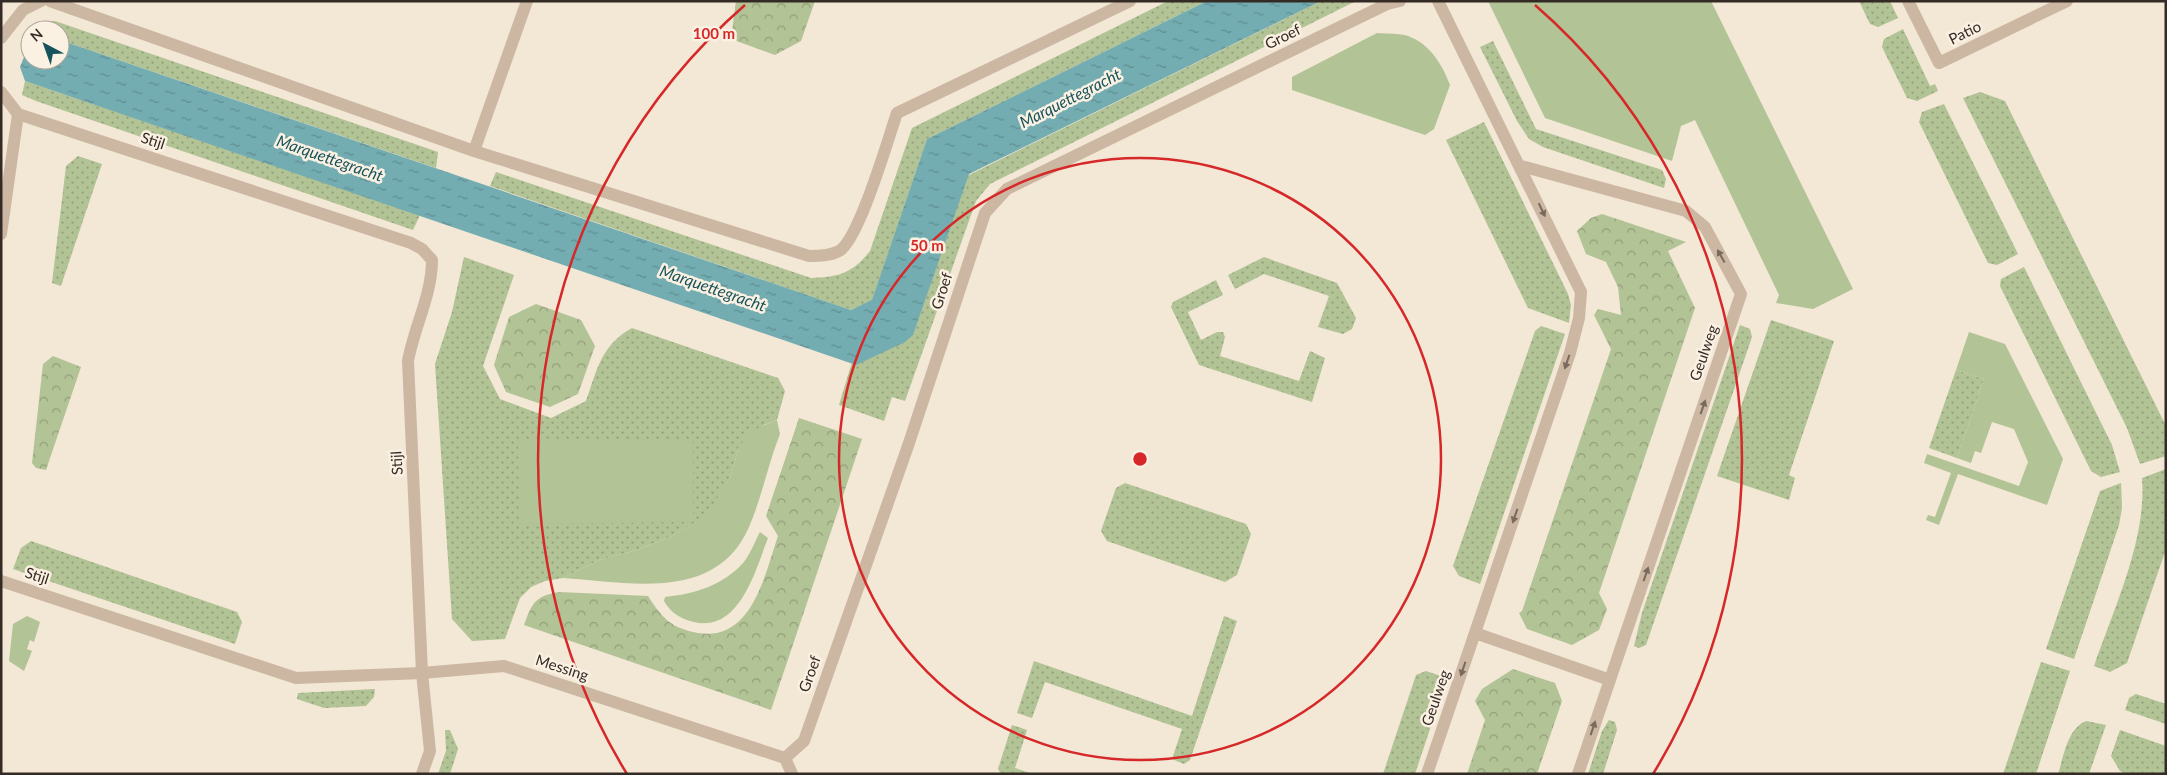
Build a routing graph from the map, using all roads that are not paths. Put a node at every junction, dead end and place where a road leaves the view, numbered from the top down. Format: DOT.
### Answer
graph roads {
  1 [pos="41,1"];
  2 [pos="50,1"];
  3 [pos="528,1"];
  4 [pos="1130,1"];
  5 [pos="1400,1"];
  6 [pos="1438,1"];
  7 [pos="1908,1"];
  8 [pos="2067,1"];
  9 [pos="1,38"];
  10 [pos="1,92"];
  11 [pos="18,114"];
  12 [pos="474,151"];
  13 [pos="1521,166"];
  14 [pos="1,234"];
  15 [pos="1,581"];
  16 [pos="1475,633"];
  17 [pos="422,674"];
  18 [pos="1610,680"];
  19 [pos="785,758"];
  20 [pos="422,774"];
  21 [pos="792,774"];
  22 [pos="1428,774"];
  23 [pos="1578,774"];
  1 -- 9 [label="street"];
  2 -- 12 [label="street"];
  3 -- 12 [label="street"];
  4 -- 12 [label="street"];
  5 -- 19 [label="street, Groef"];
  6 -- 13 [label="street, Geulweg"];
  7 -- 8 [label="street, Patio"];
  10 -- 11 [label="street"];
  11 -- 14 [label="street"];
  11 -- 17 [label="street, Stijl"];
  13 -- 16 [label="street, Geulweg, one-way"];
  18 -- 13 [label="street, Geulweg, one-way"];
  15 -- 17 [label="street, Stijl"];
  16 -- 18 [label="street"];
  16 -- 22 [label="street, Geulweg, one-way"];
  17 -- 19 [label="street, Messing"];
  17 -- 20 [label="street"];
  23 -- 18 [label="street, Geulweg, one-way"];
  19 -- 21 [label="street"];
}
